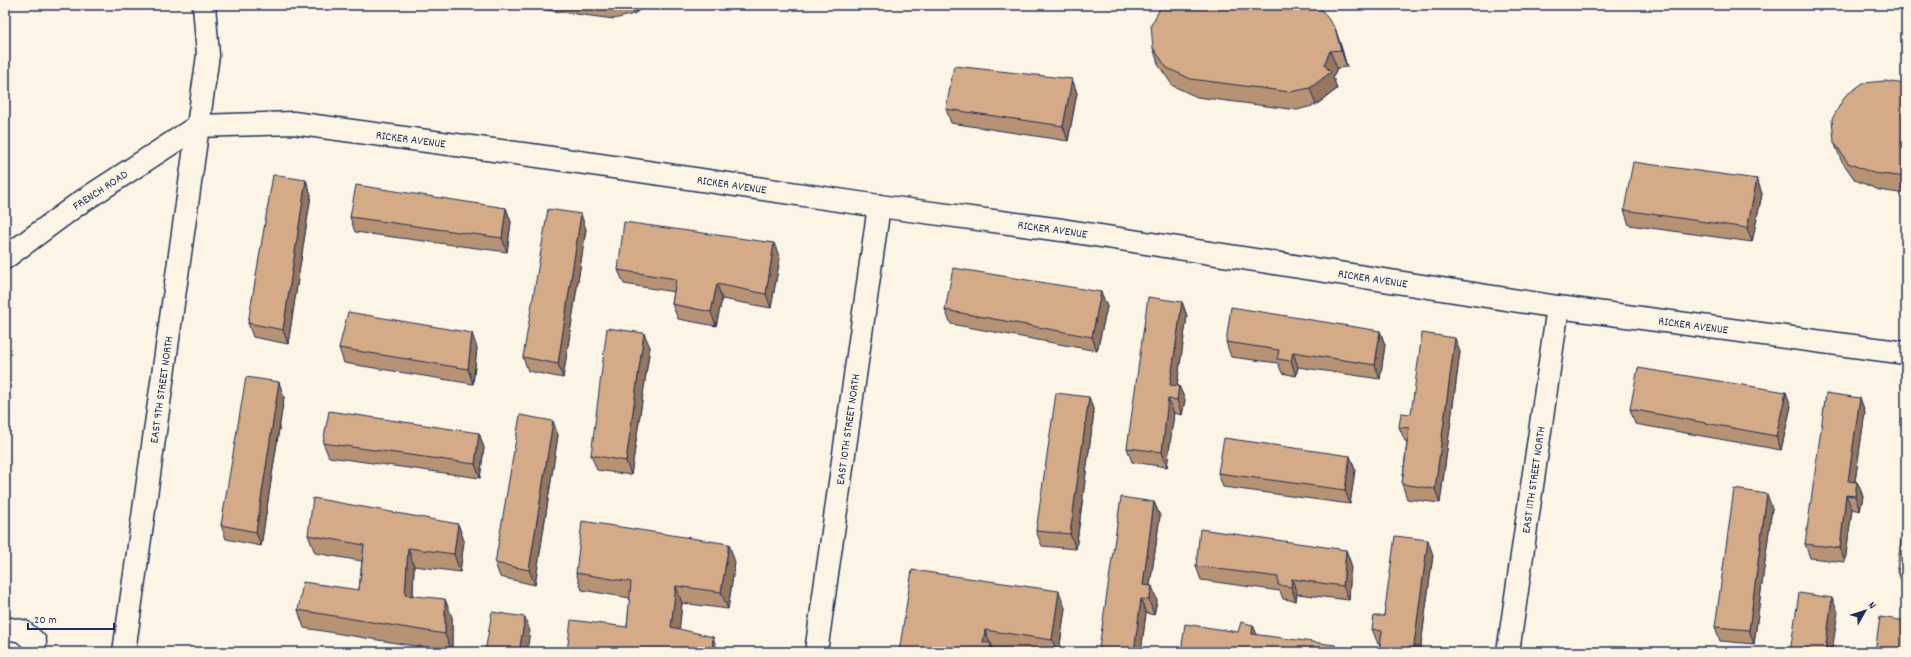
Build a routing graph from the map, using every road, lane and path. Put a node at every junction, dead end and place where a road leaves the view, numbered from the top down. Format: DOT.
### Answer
graph roads {
  1 [pos="204,5"];
  2 [pos="198,126"];
  3 [pos="879,206"];
  4 [pos="5,258"];
  5 [pos="1558,307"];
  6 [pos="1906,353"];
  7 [pos="5,628"];
  8 [pos="34,652"];
  9 [pos="124,652"];
  10 [pos="816,652"];
  11 [pos="1508,652"];
  1 -- 2 [label="street, EAST 9TH STREET NORTH"];
  2 -- 3 [label="street, RICKER AVENUE"];
  2 -- 4 [label="street, FRENCH ROAD"];
  2 -- 9 [label="street, EAST 9TH STREET NORTH"];
  3 -- 5 [label="street, RICKER AVENUE"];
  3 -- 10 [label="street, EAST 10TH STREET NORTH"];
  5 -- 6 [label="street, RICKER AVENUE"];
  5 -- 11 [label="street, EAST 11TH STREET NORTH"];
  7 -- 8 [label="street"];
}
